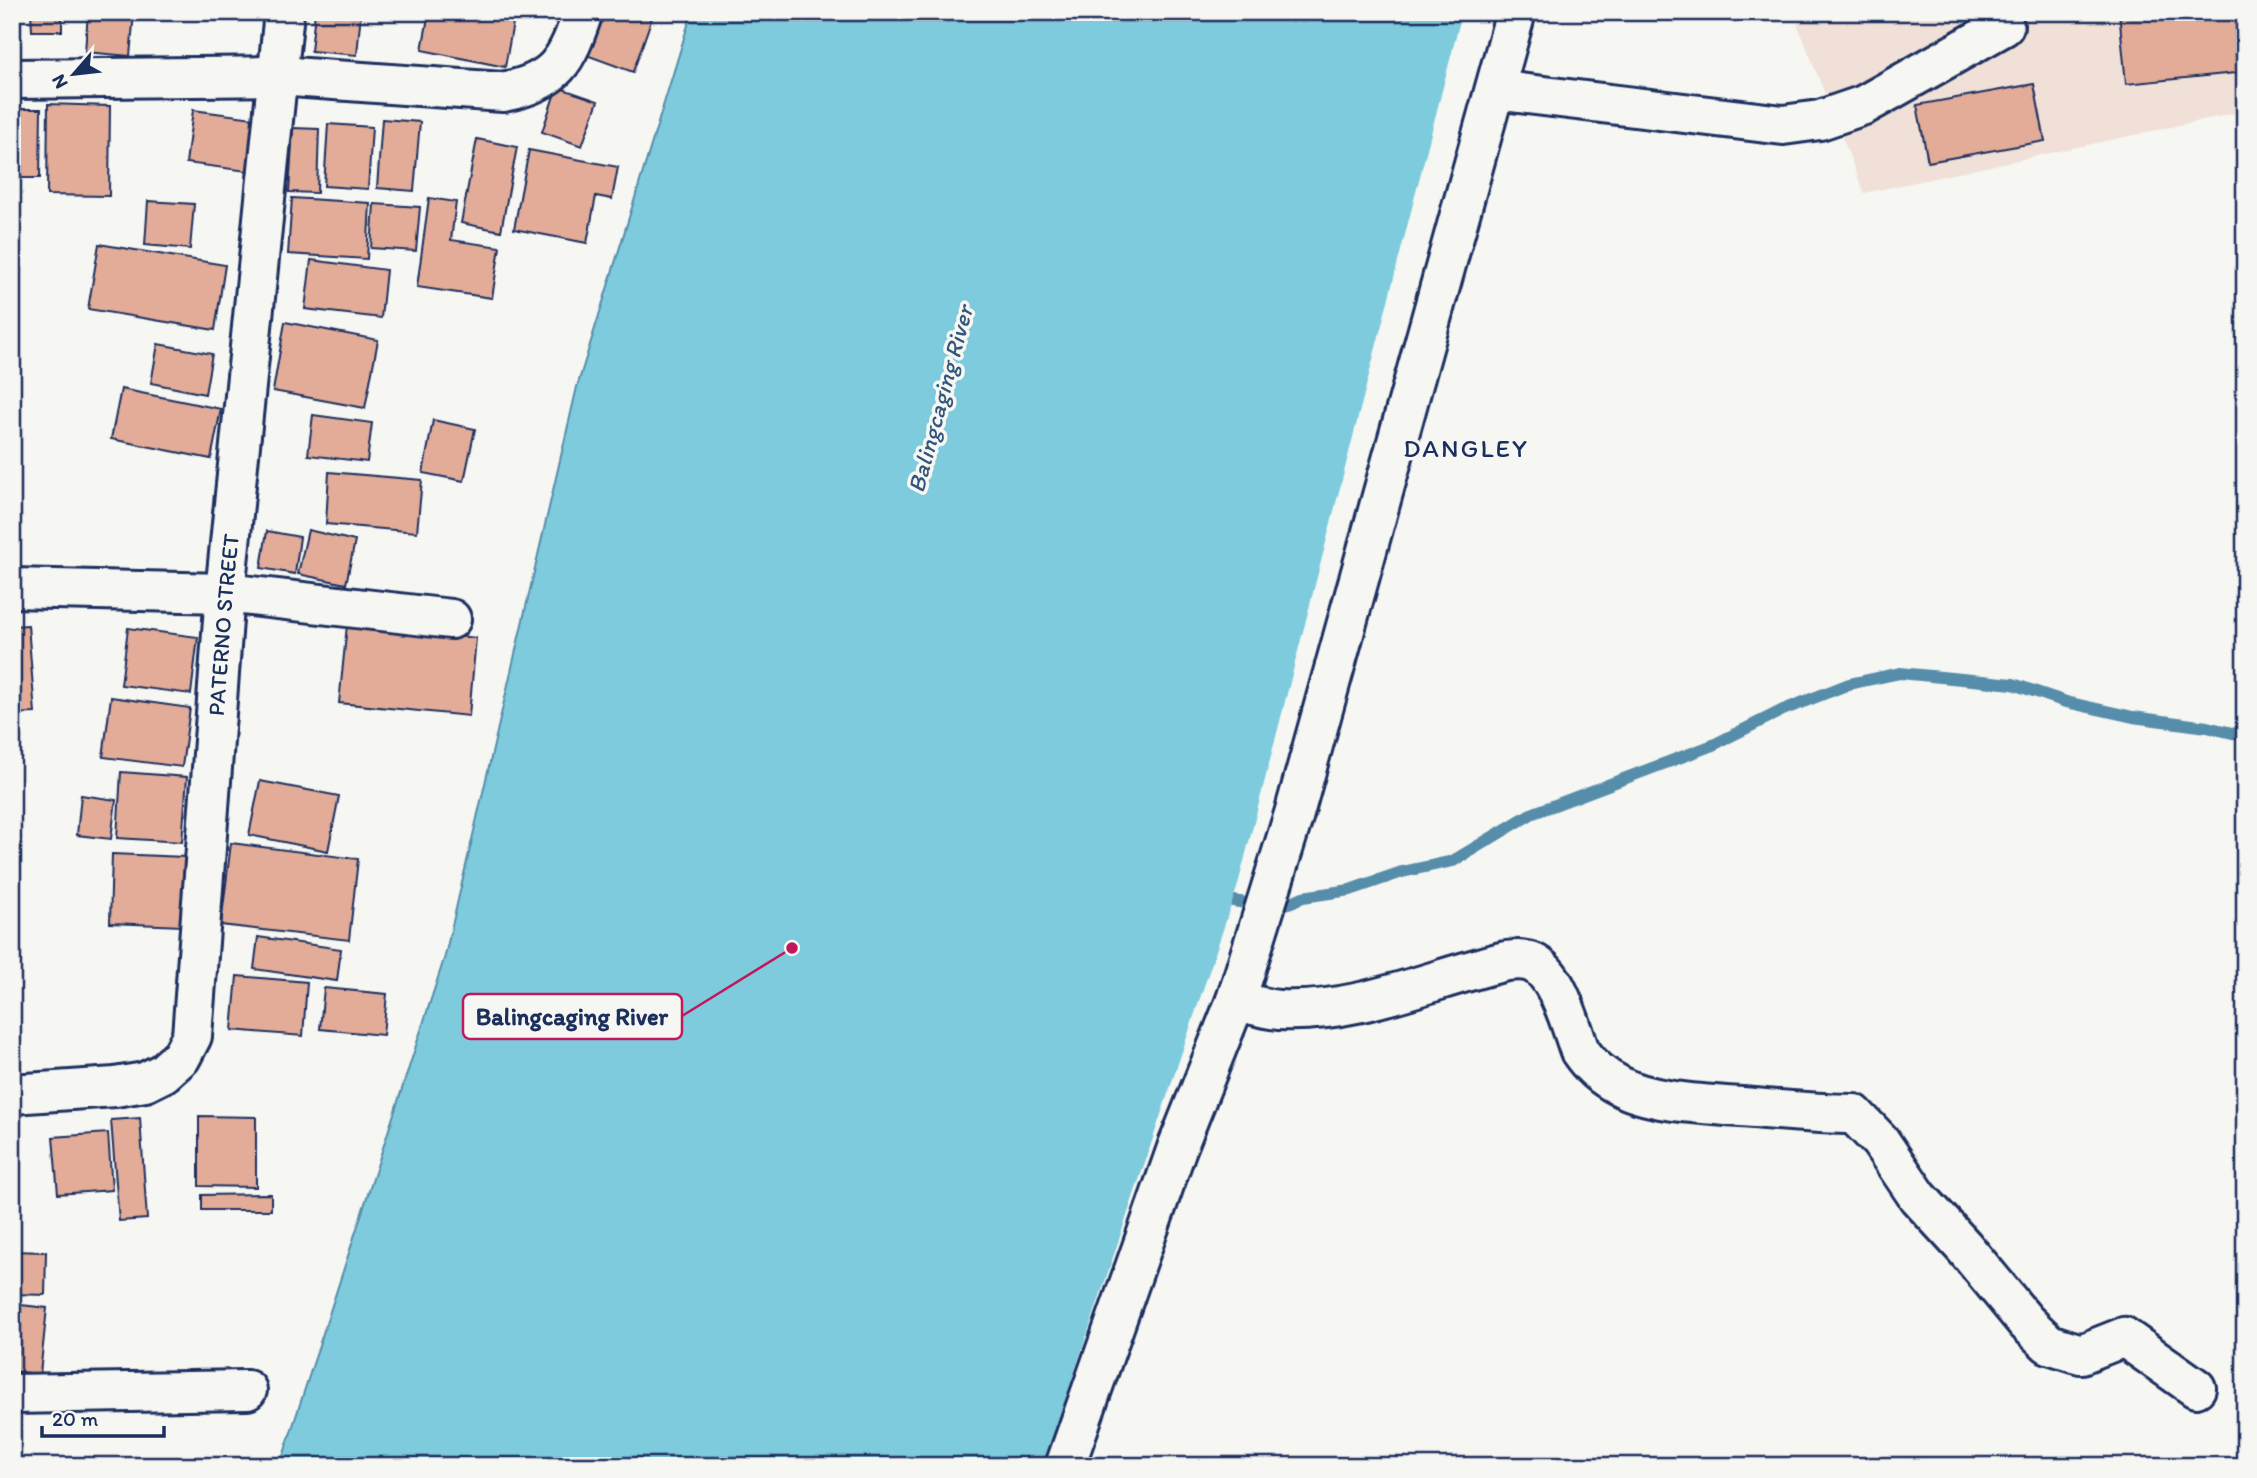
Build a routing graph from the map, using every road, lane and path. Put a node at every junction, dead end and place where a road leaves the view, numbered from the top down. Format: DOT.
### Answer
graph roads {
  1 [pos="284,12"];
  2 [pos="583,12"];
  3 [pos="1516,12"];
  4 [pos="2004,26"];
  5 [pos="278,76"];
  6 [pos="12,79"];
  7 [pos="1495,90"];
  8 [pos="12,588"];
  9 [pos="225,593"];
  10 [pos="451,619"];
  11 [pos="1236,1000"];
  12 [pos="12,1094"];
  13 [pos="2196,1388"];
  14 [pos="247,1390"];
  15 [pos="12,1394"];
  16 [pos="1065,1466"];
  1 -- 5 [label="street, PATERNO STREET"];
  2 -- 5 [label="street"];
  3 -- 7 [label="street"];
  4 -- 7 [label="street"];
  5 -- 6 [label="street"];
  5 -- 9 [label="street, PATERNO STREET"];
  7 -- 11 [label="street"];
  8 -- 9 [label="street"];
  9 -- 10 [label="street"];
  9 -- 12 [label="street, PATERNO STREET"];
  11 -- 13 [label="street"];
  11 -- 16 [label="street"];
  14 -- 15 [label="street"];
}
